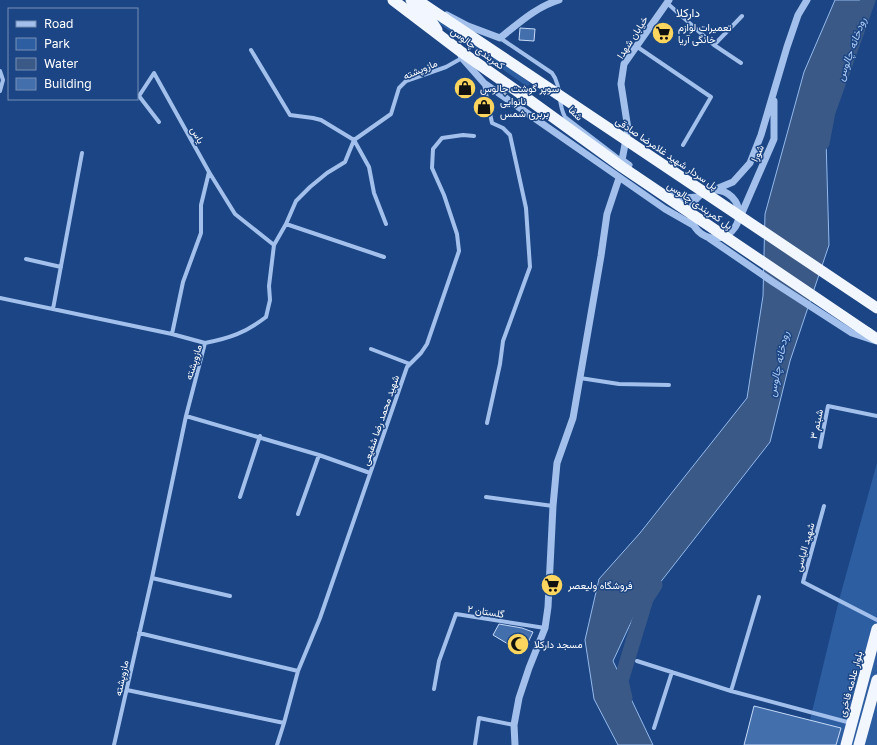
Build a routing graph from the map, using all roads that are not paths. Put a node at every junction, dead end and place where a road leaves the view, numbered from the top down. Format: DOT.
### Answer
graph roads {
  1 [pos="393,0"];
  2 [pos="411,0"];
  3 [pos="417,0"];
  4 [pos="421,0"];
  5 [pos="559,0"];
  6 [pos="807,0"];
  7 [pos="668,1"];
  8 [pos="742,16"];
  9 [pos="440,36"];
  10 [pos="500,38"];
  11 [pos="714,45"];
  12 [pos="636,46"];
  13 [pos="251,50"];
  14 [pos="461,54"];
  15 [pos="741,63"];
  16 [pos="0,70"];
  17 [pos="484,83"];
  18 [pos="0,91"];
  19 [pos="774,93"];
  20 [pos="521,94"];
  21 [pos="159,122"];
  22 [pos="474,136"];
  23 [pos="354,140"];
  24 [pos="683,145"];
  25 [pos="82,153"];
  26 [pos="622,160"];
  27 [pos="209,172"];
  28 [pos="619,178"];
  29 [pos="716,189"];
  30 [pos="675,197"];
  31 [pos="698,197"];
  32 [pos="664,209"];
  33 [pos="740,217"];
  34 [pos="286,224"];
  35 [pos="386,224"];
  36 [pos="693,225"];
  37 [pos="709,238"];
  38 [pos="274,245"];
  39 [pos="384,257"];
  40 [pos="26,259"];
  41 [pos="61,267"];
  42 [pos="0,298"];
  43 [pos="877,308"];
  44 [pos="54,309"];
  45 [pos="172,334"];
  46 [pos="874,338"];
  47 [pos="205,343"];
  48 [pos="371,349"];
  49 [pos="410,364"];
  50 [pos="580,378"];
  51 [pos="669,385"];
  52 [pos="186,416"];
  53 [pos="877,416"];
  54 [pos="488,423"];
  55 [pos="260,436"];
  56 [pos="820,447"];
  57 [pos="319,455"];
  58 [pos="370,473"];
  59 [pos="240,497"];
  60 [pos="486,497"];
  61 [pos="553,506"];
  62 [pos="824,506"];
  63 [pos="298,514"];
  64 [pos="152,578"];
  65 [pos="230,596"];
  66 [pos="759,597"];
  67 [pos="877,620"];
  68 [pos="544,628"];
  69 [pos="877,629"];
  70 [pos="139,633"];
  71 [pos="637,661"];
  72 [pos="298,671"];
  73 [pos="672,672"];
  74 [pos="877,680"];
  75 [pos="434,689"];
  76 [pos="127,690"];
  77 [pos="731,691"];
  78 [pos="284,723"];
  79 [pos="851,723"];
  80 [pos="514,725"];
  81 [pos="654,728"];
  82 [pos="114,745"];
  83 [pos="276,745"];
  84 [pos="475,745"];
  85 [pos="515,745"];
  86 [pos="846,745"];
  87 [pos="859,745"];
  1 -- 9 [label="highway, کمربندی چالوس"];
  2 -- 9 [label="highway"];
  3 -- 43 [label="highway, پل سردار شهید غلامرضا صادقی, bridge"];
  4 -- 10 [label="street"];
  5 -- 10 [label="street"];
  6 -- 19 [label="street, شورا"];
  7 -- 11 [label="street"];
  7 -- 12 [label="street, خیابان شهدا"];
  8 -- 11 [label="street"];
  9 -- 14 [label="highway, کمربندی چالوس"];
  10 -- 26 [label="street, شفا"];
  11 -- 15 [label="street"];
  12 -- 24 [label="street"];
  12 -- 26 [label="street, خیابان شهدا"];
  13 -- 23 [label="street"];
  14 -- 17 [label="street"];
  14 -- 20 [label="highway, کمربندی چالوس"];
  14 -- 23 [label="street, مازوپشته"];
  16 -- 18 [label="street"];
  17 -- 28 [label="street"];
  17 -- 54 [label="street"];
  19 -- 29 [label="street, شورا"];
  19 -- 33 [label="street, شورا"];
  20 -- 46 [label="highway, پل کمربندی چالوس, bridge"];
  21 -- 27 [label="street, یاس"];
  22 -- 49 [label="street, شهید محمد رضا شفیعی"];
  23 -- 34 [label="street, مازوپشته"];
  23 -- 35 [label="street"];
  25 -- 41 [label="street"];
  26 -- 30 [label="street"];
  27 -- 38 [label="street, یاس"];
  27 -- 45 [label="street"];
  28 -- 32 [label="street"];
  28 -- 50 [label="street"];
  29 -- 31 [label="street"];
  29 -- 33 [label="street"];
  30 -- 31 [label="street"];
  30 -- 32 [label="street"];
  31 -- 36 [label="street"];
  32 -- 36 [label="street"];
  33 -- 37 [label="street"];
  34 -- 38 [label="street, مازوپشته"];
  34 -- 39 [label="street"];
  36 -- 37 [label="street"];
  37 -- 46 [label="street"];
  38 -- 47 [label="street, مازوپشته"];
  40 -- 41 [label="street"];
  41 -- 44 [label="street"];
  42 -- 44 [label="street"];
  44 -- 45 [label="street"];
  45 -- 47 [label="street"];
  47 -- 52 [label="street, مازوپشته"];
  48 -- 49 [label="street"];
  49 -- 58 [label="street, شهید محمد رضا شفیعی"];
  50 -- 51 [label="street"];
  50 -- 61 [label="street"];
  52 -- 55 [label="street"];
  52 -- 64 [label="street, مازوپشته"];
  53 -- 56 [label="street, شبنم ۳"];
  55 -- 57 [label="street"];
  55 -- 59 [label="street"];
  57 -- 58 [label="street"];
  57 -- 63 [label="street"];
  58 -- 72 [label="street, شهید محمد رضا شفیعی"];
  60 -- 61 [label="street"];
  61 -- 68 [label="street"];
  62 -- 67 [label="street, شهید الیاسی"];
  64 -- 65 [label="street"];
  64 -- 70 [label="street, مازوپشته"];
  66 -- 77 [label="street"];
  68 -- 75 [label="street, گلستان ۲"];
  68 -- 80 [label="street"];
  69 -- 79 [label="highway, بلوار علامه فاخری"];
  70 -- 72 [label="street"];
  70 -- 76 [label="street, مازوپشته"];
  71 -- 73 [label="street"];
  72 -- 78 [label="street, شهید محمد رضا شفیعی"];
  73 -- 77 [label="street"];
  73 -- 81 [label="street"];
  74 -- 87 [label="highway"];
  76 -- 78 [label="street"];
  76 -- 82 [label="street, مازوپشته"];
  77 -- 79 [label="street"];
  78 -- 83 [label="street, شهید محمد رضا شفیعی"];
  79 -- 86 [label="highway, بلوار علامه فاخری"];
  80 -- 84 [label="street"];
  80 -- 85 [label="street"];
}
